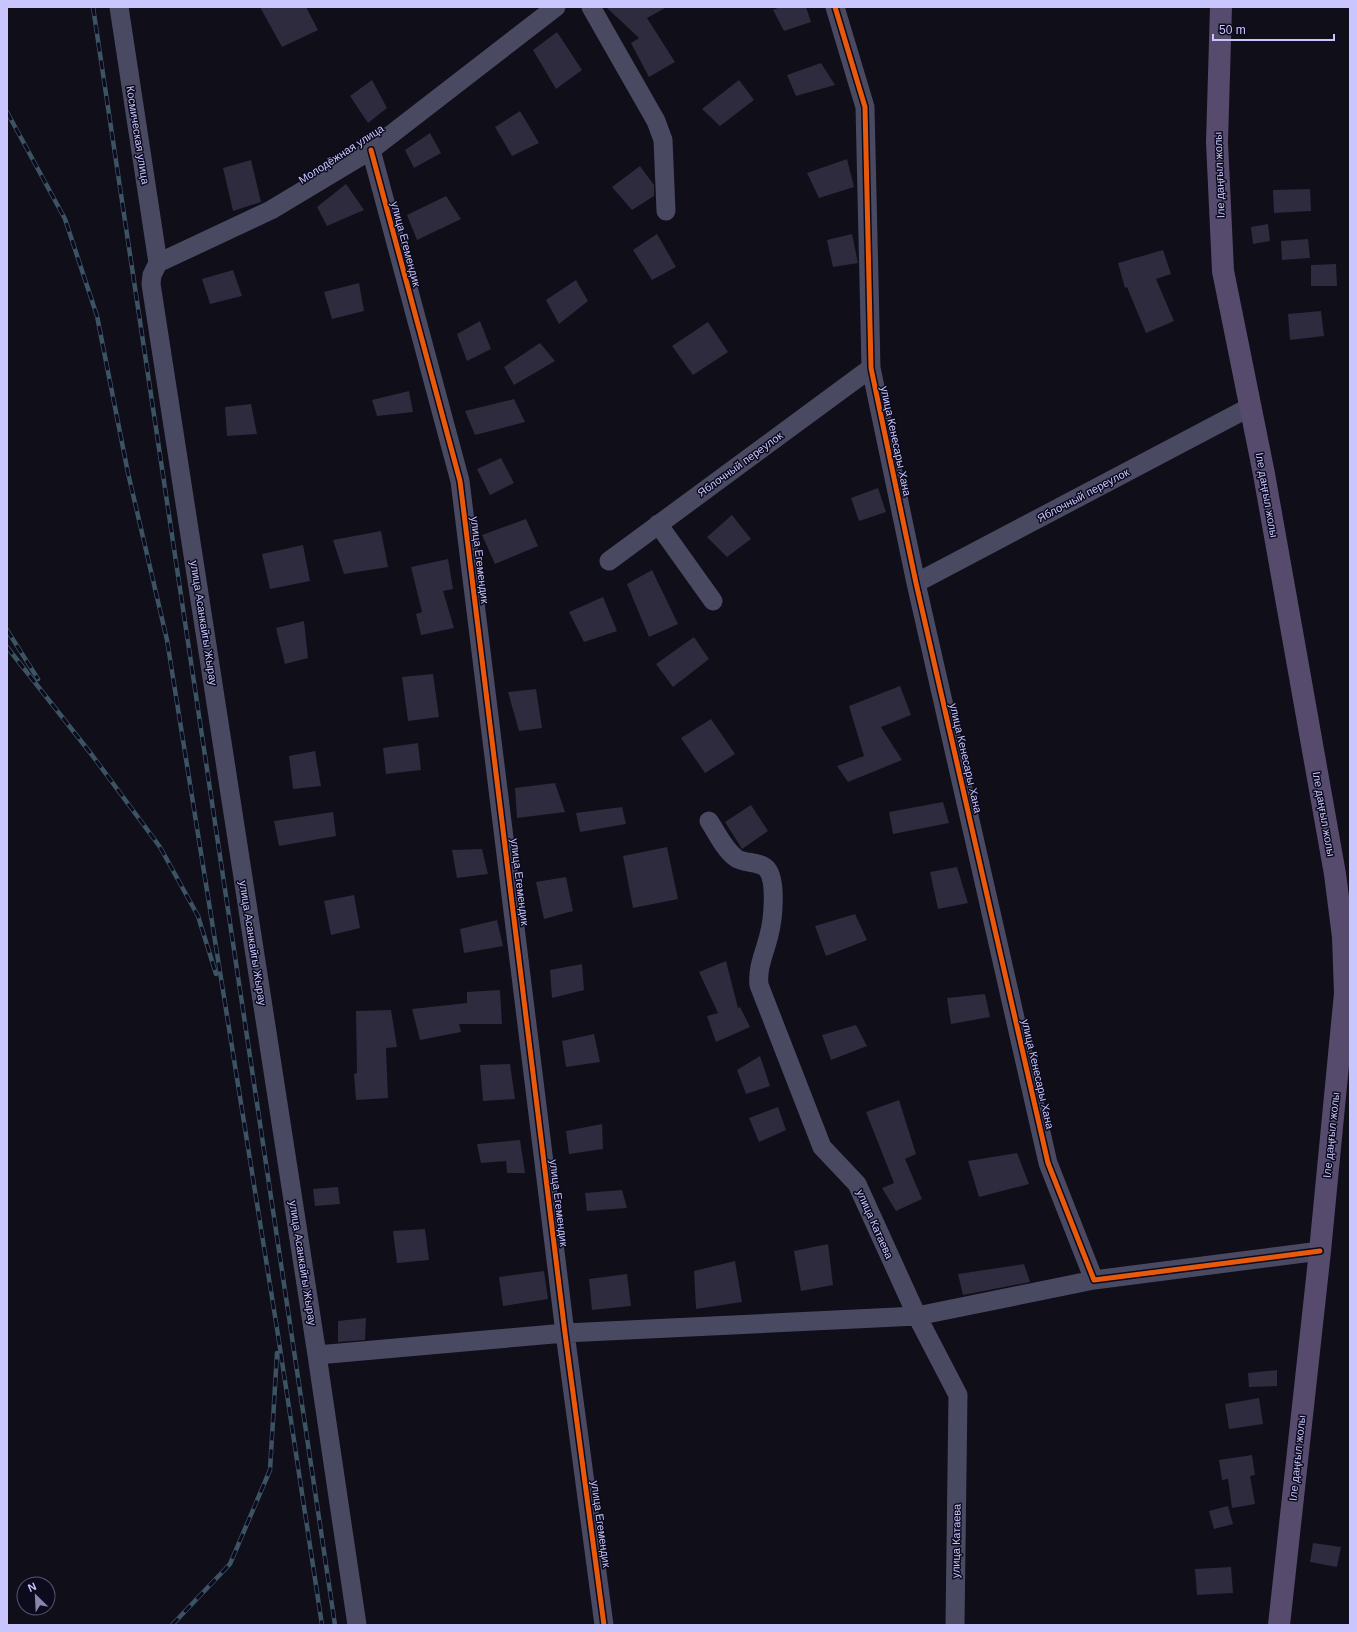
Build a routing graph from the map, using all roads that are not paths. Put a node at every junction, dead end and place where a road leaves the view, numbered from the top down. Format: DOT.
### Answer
graph roads {
  1 [pos="119,7"];
  2 [pos="556,7"];
  3 [pos="591,7"];
  4 [pos="835,7"];
  5 [pos="1221,7"];
  6 [pos="371,150"];
  7 [pos="666,211"];
  8 [pos="158,263"];
  9 [pos="870,368"];
  10 [pos="1250,407"];
  11 [pos="658,524"];
  12 [pos="609,560"];
  13 [pos="916,583"];
  14 [pos="713,601"];
  15 [pos="709,821"];
  16 [pos="1320,1252"];
  17 [pos="1094,1280"];
  18 [pos="917,1316"];
  19 [pos="565,1333"];
  20 [pos="317,1355"];
  21 [pos="357,1625"];
  22 [pos="604,1625"];
  23 [pos="955,1625"];
  24 [pos="1279,1625"];
  1 -- 8 [label="street, Космическая улица"];
  2 -- 6 [label="street, Молодёжная улица"];
  3 -- 7 [label="street"];
  4 -- 9 [label="street, улица Кенесары Хана"];
  5 -- 10 [label="main road, Іле даңғыл жолы"];
  6 -- 8 [label="street, Молодёжная улица"];
  6 -- 19 [label="street, улица Егемендик"];
  8 -- 20 [label="street, улица Асанкайгы Жырау"];
  9 -- 11 [label="street, Яблочный переулок"];
  9 -- 13 [label="street, улица Кенесары Хана"];
  10 -- 13 [label="street, Яблочный переулок"];
  10 -- 16 [label="main road, Іле даңғыл жолы"];
  11 -- 12 [label="street, Яблочный переулок"];
  11 -- 14 [label="street"];
  13 -- 17 [label="street, улица Кенесары Хана"];
  15 -- 18 [label="street, улица Катаева"];
  16 -- 17 [label="street"];
  16 -- 24 [label="main road, Іле даңғыл жолы"];
  17 -- 18 [label="street"];
  18 -- 19 [label="street"];
  18 -- 23 [label="street, улица Катаева"];
  19 -- 20 [label="street"];
  19 -- 22 [label="street, улица Егемендик"];
  20 -- 21 [label="street, улица Асанкайгы Жырау"];
}
